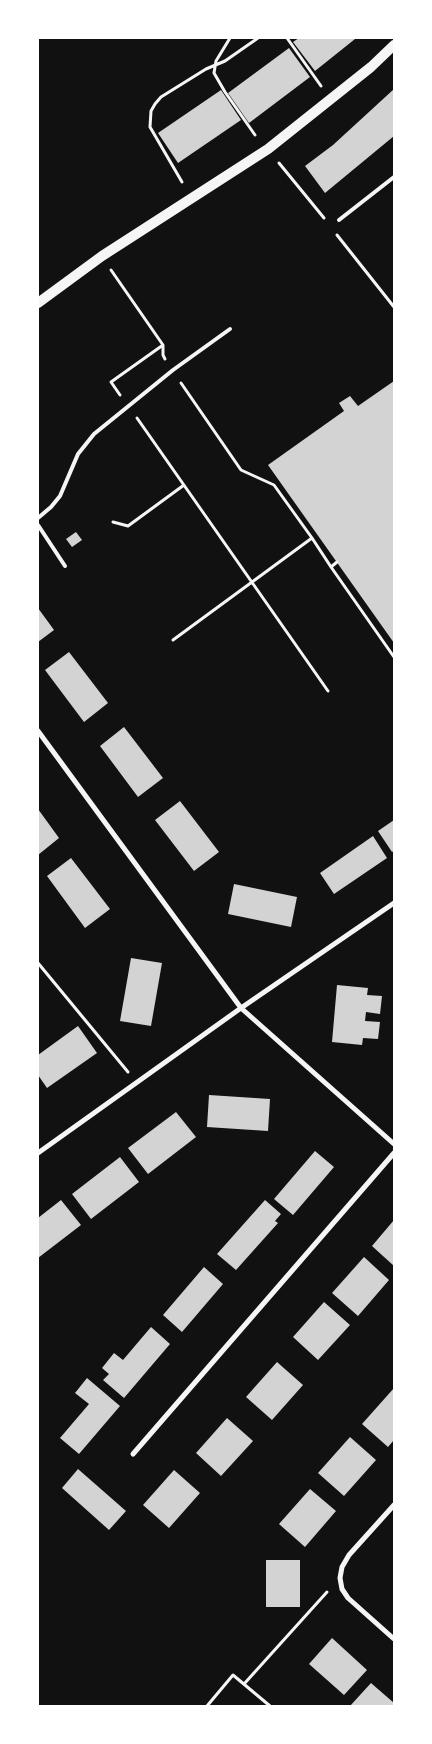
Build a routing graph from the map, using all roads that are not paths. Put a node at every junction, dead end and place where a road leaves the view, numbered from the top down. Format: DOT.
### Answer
graph roads {
  1 [pos="394,45"];
  2 [pos="394,177"];
  3 [pos="340,220"];
  4 [pos="38,303"];
  5 [pos="230,329"];
  6 [pos="38,518"];
  7 [pos="38,525"];
  8 [pos="65,566"];
  9 [pos="38,731"];
  10 [pos="394,903"];
  11 [pos="241,1008"];
  12 [pos="394,1144"];
  13 [pos="38,1153"];
  14 [pos="394,1153"];
  15 [pos="133,1454"];
  16 [pos="394,1505"];
  17 [pos="394,1639"];
  1 -- 4 [label="main road"];
  2 -- 3 [label="lane"];
  5 -- 6 [label="lane"];
  7 -- 8 [label="lane"];
  9 -- 11 [label="street"];
  10 -- 11 [label="street"];
  11 -- 12 [label="street"];
  11 -- 13 [label="street"];
  14 -- 15 [label="street"];
  16 -- 17 [label="street"];
}
